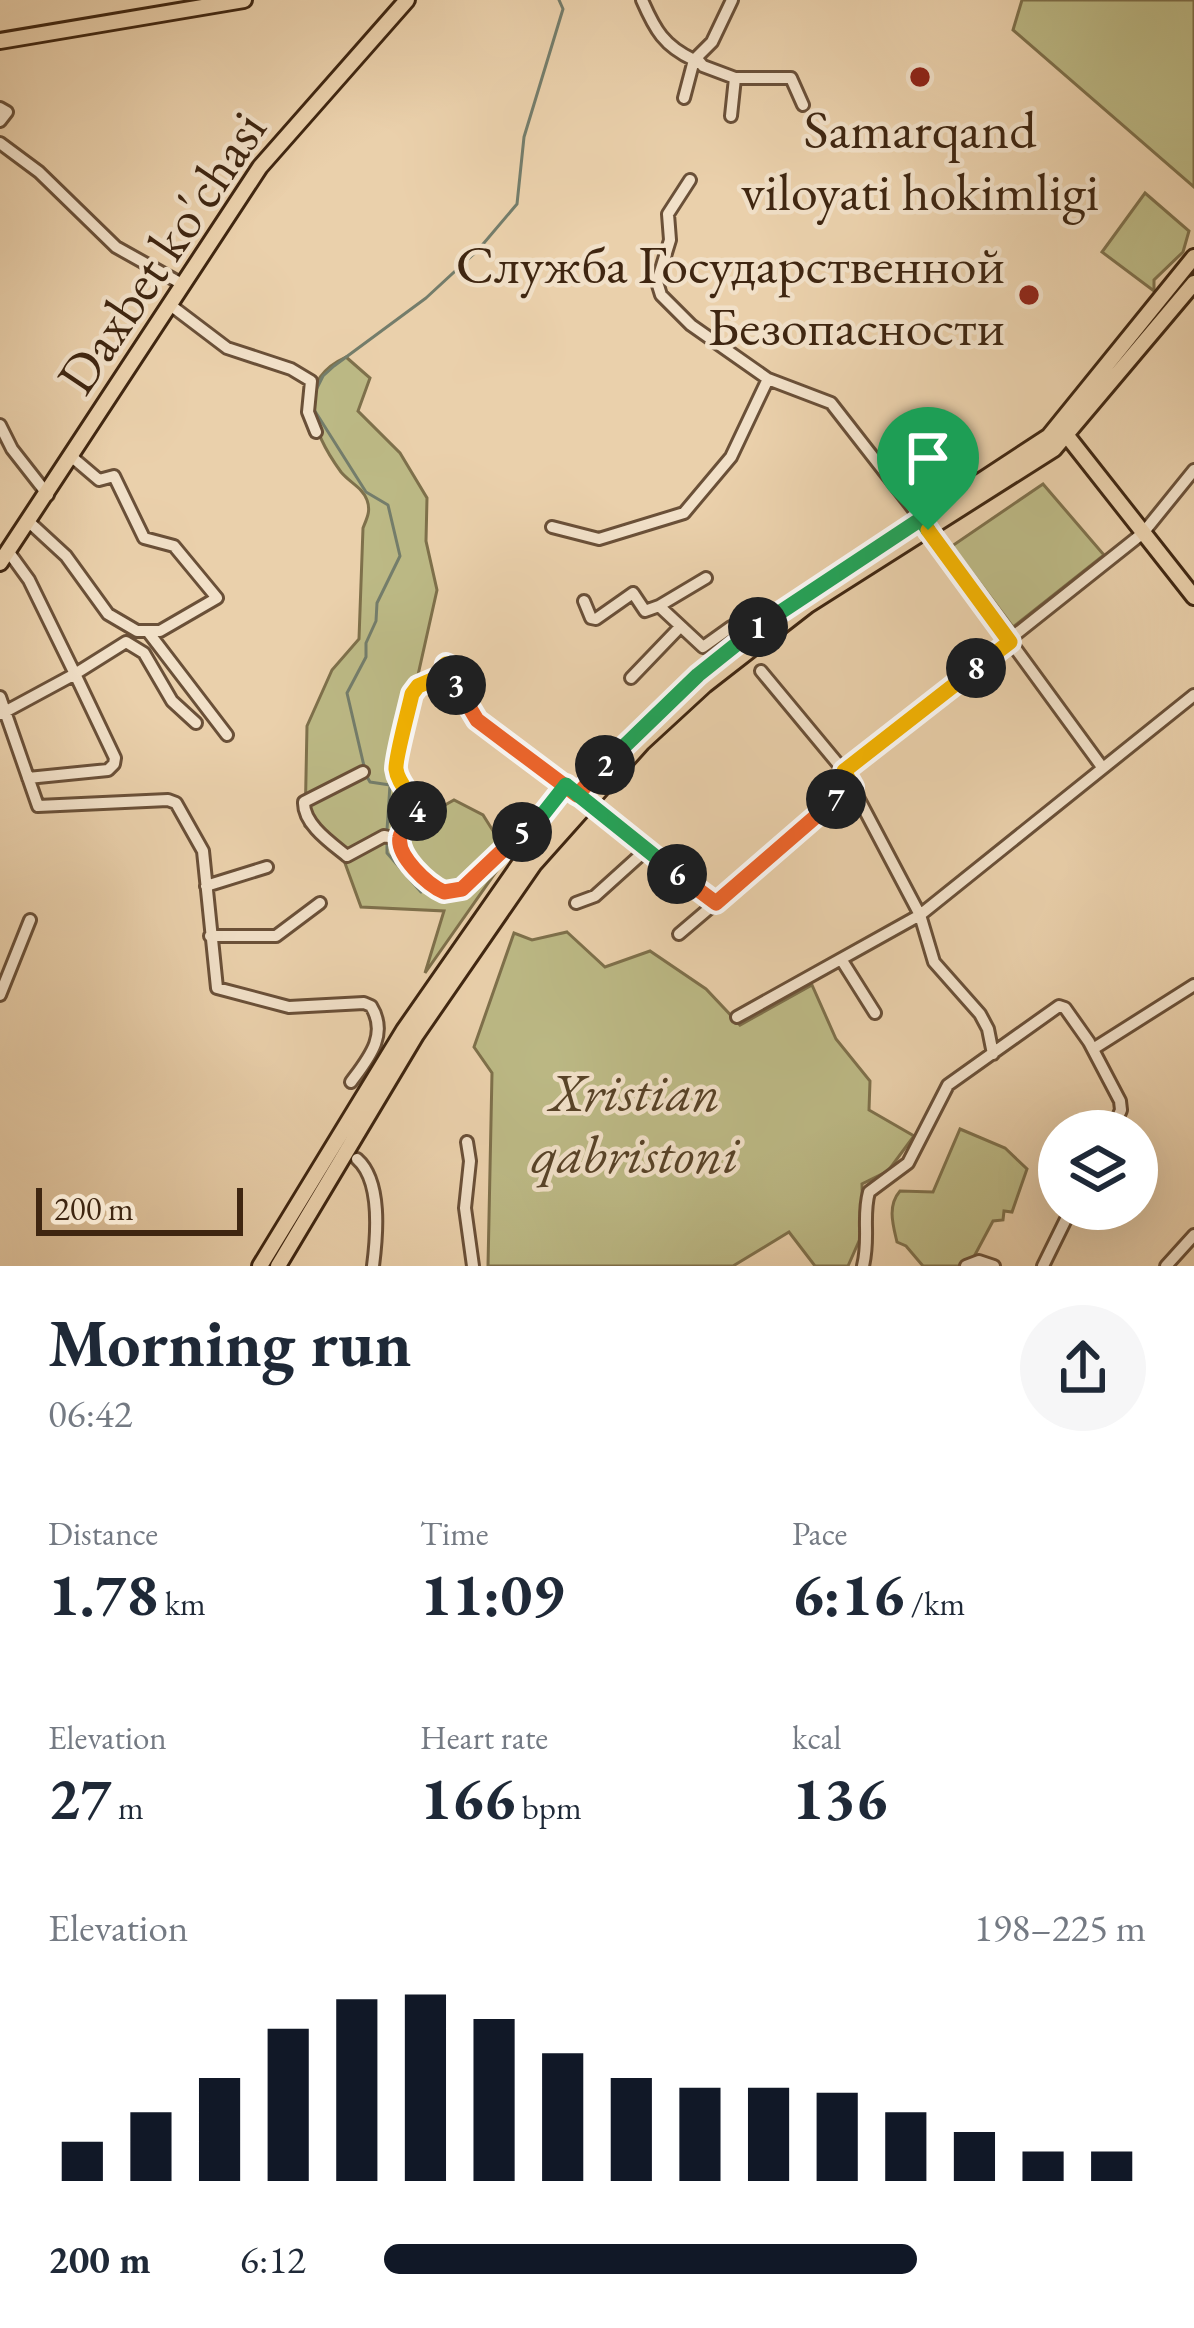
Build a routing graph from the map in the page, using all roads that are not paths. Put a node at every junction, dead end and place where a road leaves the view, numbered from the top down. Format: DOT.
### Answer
graph roads {
  1 [pos="244,0"];
  2 [pos="407,0"];
  3 [pos="642,0"];
  4 [pos="732,0"];
  5 [pos="0,41"];
  6 [pos="696,60"];
  7 [pos="735,78"];
  8 [pos="684,98"];
  9 [pos="803,105"];
  10 [pos="0,108"];
  11 [pos="731,116"];
  12 [pos="0,121"];
  13 [pos="0,143"];
  14 [pos="690,180"];
  15 [pos="1194,257"];
  16 [pos="1194,283"];
  17 [pos="182,284"];
  18 [pos="169,304"];
  19 [pos="768,379"];
  20 [pos="0,425"];
  21 [pos="316,432"];
  22 [pos="1068,437"];
  23 [pos="13,449"];
  24 [pos="0,455"];
  25 [pos="72,458"];
  26 [pos="1194,470"];
  27 [pos="48,495"];
  28 [pos="28,521"];
  29 [pos="553,527"];
  30 [pos="927,529"];
  31 [pos="1143,532"];
  32 [pos="4,557"];
  33 [pos="706,578"];
  34 [pos="1194,597"];
  35 [pos="584,601"];
  36 [pos="659,606"];
  37 [pos="680,628"];
  38 [pos="147,633"];
  39 [pos="743,637"];
  40 [pos="1010,642"];
  41 [pos="761,671"];
  42 [pos="75,674"];
  43 [pos="631,678"];
  44 [pos="1194,695"];
  45 [pos="0,697"];
  46 [pos="3,713"];
  47 [pos="196,723"];
  48 [pos="227,735"];
  49 [pos="1102,766"];
  50 [pos="844,771"];
  51 [pos="363,772"];
  52 [pos="28,778"];
  53 [pos="853,787"];
  54 [pos="576,794"];
  55 [pos="399,839"];
  56 [pos="646,850"];
  57 [pos="267,867"];
  58 [pos="206,886"];
  59 [pos="320,903"];
  60 [pos="716,903"];
  61 [pos="576,904"];
  62 [pos="920,915"];
  63 [pos="30,920"];
  64 [pos="679,934"];
  65 [pos="210,937"];
  66 [pos="841,959"];
  67 [pos="1194,985"];
  68 [pos="0,995"];
  69 [pos="875,1013"];
  70 [pos="737,1017"];
  71 [pos="1093,1049"];
  72 [pos="993,1054"];
  73 [pos="351,1082"];
  74 [pos="1121,1110"];
  75 [pos="467,1142"];
  76 [pos="357,1159"];
  77 [pos="1061,1230"];
  78 [pos="1194,1235"];
  79 [pos="260,1266"];
  80 [pos="278,1266"];
  81 [pos="373,1266"];
  82 [pos="473,1266"];
  83 [pos="863,1266"];
  84 [pos="967,1266"];
  85 [pos="994,1266"];
  86 [pos="1043,1266"];
  87 [pos="1166,1266"];
  1 -- 5 [label="main road"];
  2 -- 17 [label="main road, Daxbet ko'chasi"];
  3 -- 6 [label="street"];
  4 -- 6 [label="street"];
  6 -- 7 [label="street"];
  6 -- 8 [label="street"];
  7 -- 9 [label="street"];
  7 -- 11 [label="street"];
  10 -- 12 [label="street"];
  13 -- 17 [label="street"];
  14 -- 19 [label="street"];
  15 -- 30 [label="main road"];
  16 -- 22 [label="main road"];
  17 -- 18 [label="main road, Daxbet ko'chasi"];
  18 -- 21 [label="street"];
  18 -- 25 [label="main road, Daxbet ko'chasi"];
  19 -- 29 [label="street"];
  19 -- 30 [label="street"];
  20 -- 23 [label="street"];
  22 -- 30 [label="main road"];
  22 -- 31 [label="main road"];
  23 -- 24 [label="street"];
  23 -- 27 [label="street"];
  25 -- 27 [label="main road, Daxbet ko'chasi"];
  25 -- 38 [label="street"];
  26 -- 31 [label="street"];
  27 -- 28 [label="main road, Daxbet ko'chasi"];
  28 -- 32 [label="main road, Daxbet ko'chasi"];
  28 -- 38 [label="street"];
  30 -- 39 [label="main road"];
  30 -- 40 [label="street"];
  30 -- 54 [label="main road"];
  31 -- 34 [label="main road"];
  31 -- 40 [label="street"];
  32 -- 42 [label="street"];
  33 -- 36 [label="street"];
  35 -- 36 [label="street"];
  36 -- 37 [label="street"];
  37 -- 39 [label="street"];
  37 -- 43 [label="street"];
  38 -- 48 [label="street"];
  39 -- 54 [label="main road"];
  40 -- 49 [label="street"];
  40 -- 50 [label="street"];
  41 -- 50 [label="street"];
  42 -- 46 [label="street"];
  42 -- 47 [label="street"];
  42 -- 52 [label="street"];
  44 -- 49 [label="street"];
  45 -- 46 [label="street"];
  46 -- 52 [label="street"];
  49 -- 62 [label="street"];
  50 -- 53 [label="street"];
  51 -- 55 [label="street"];
  52 -- 58 [label="street"];
  53 -- 60 [label="street"];
  53 -- 62 [label="street"];
  54 -- 55 [label="street"];
  54 -- 55 [label="street"];
  54 -- 56 [label="street"];
  54 -- 79 [label="main road"];
  54 -- 80 [label="main road"];
  56 -- 60 [label="street"];
  56 -- 61 [label="street"];
  57 -- 58 [label="street"];
  58 -- 65 [label="street"];
  59 -- 65 [label="street"];
  60 -- 64 [label="street"];
  62 -- 66 [label="street"];
  62 -- 72 [label="street"];
  63 -- 68 [label="street"];
  65 -- 73 [label="street"];
  66 -- 69 [label="street"];
  66 -- 70 [label="street"];
  67 -- 71 [label="street"];
  71 -- 72 [label="street"];
  71 -- 74 [label="street"];
  72 -- 83 [label="street"];
  75 -- 82 [label="street"];
  76 -- 81 [label="street"];
  77 -- 86 [label="street"];
  78 -- 87 [label="street"];
  84 -- 85 [label="street"];
}
